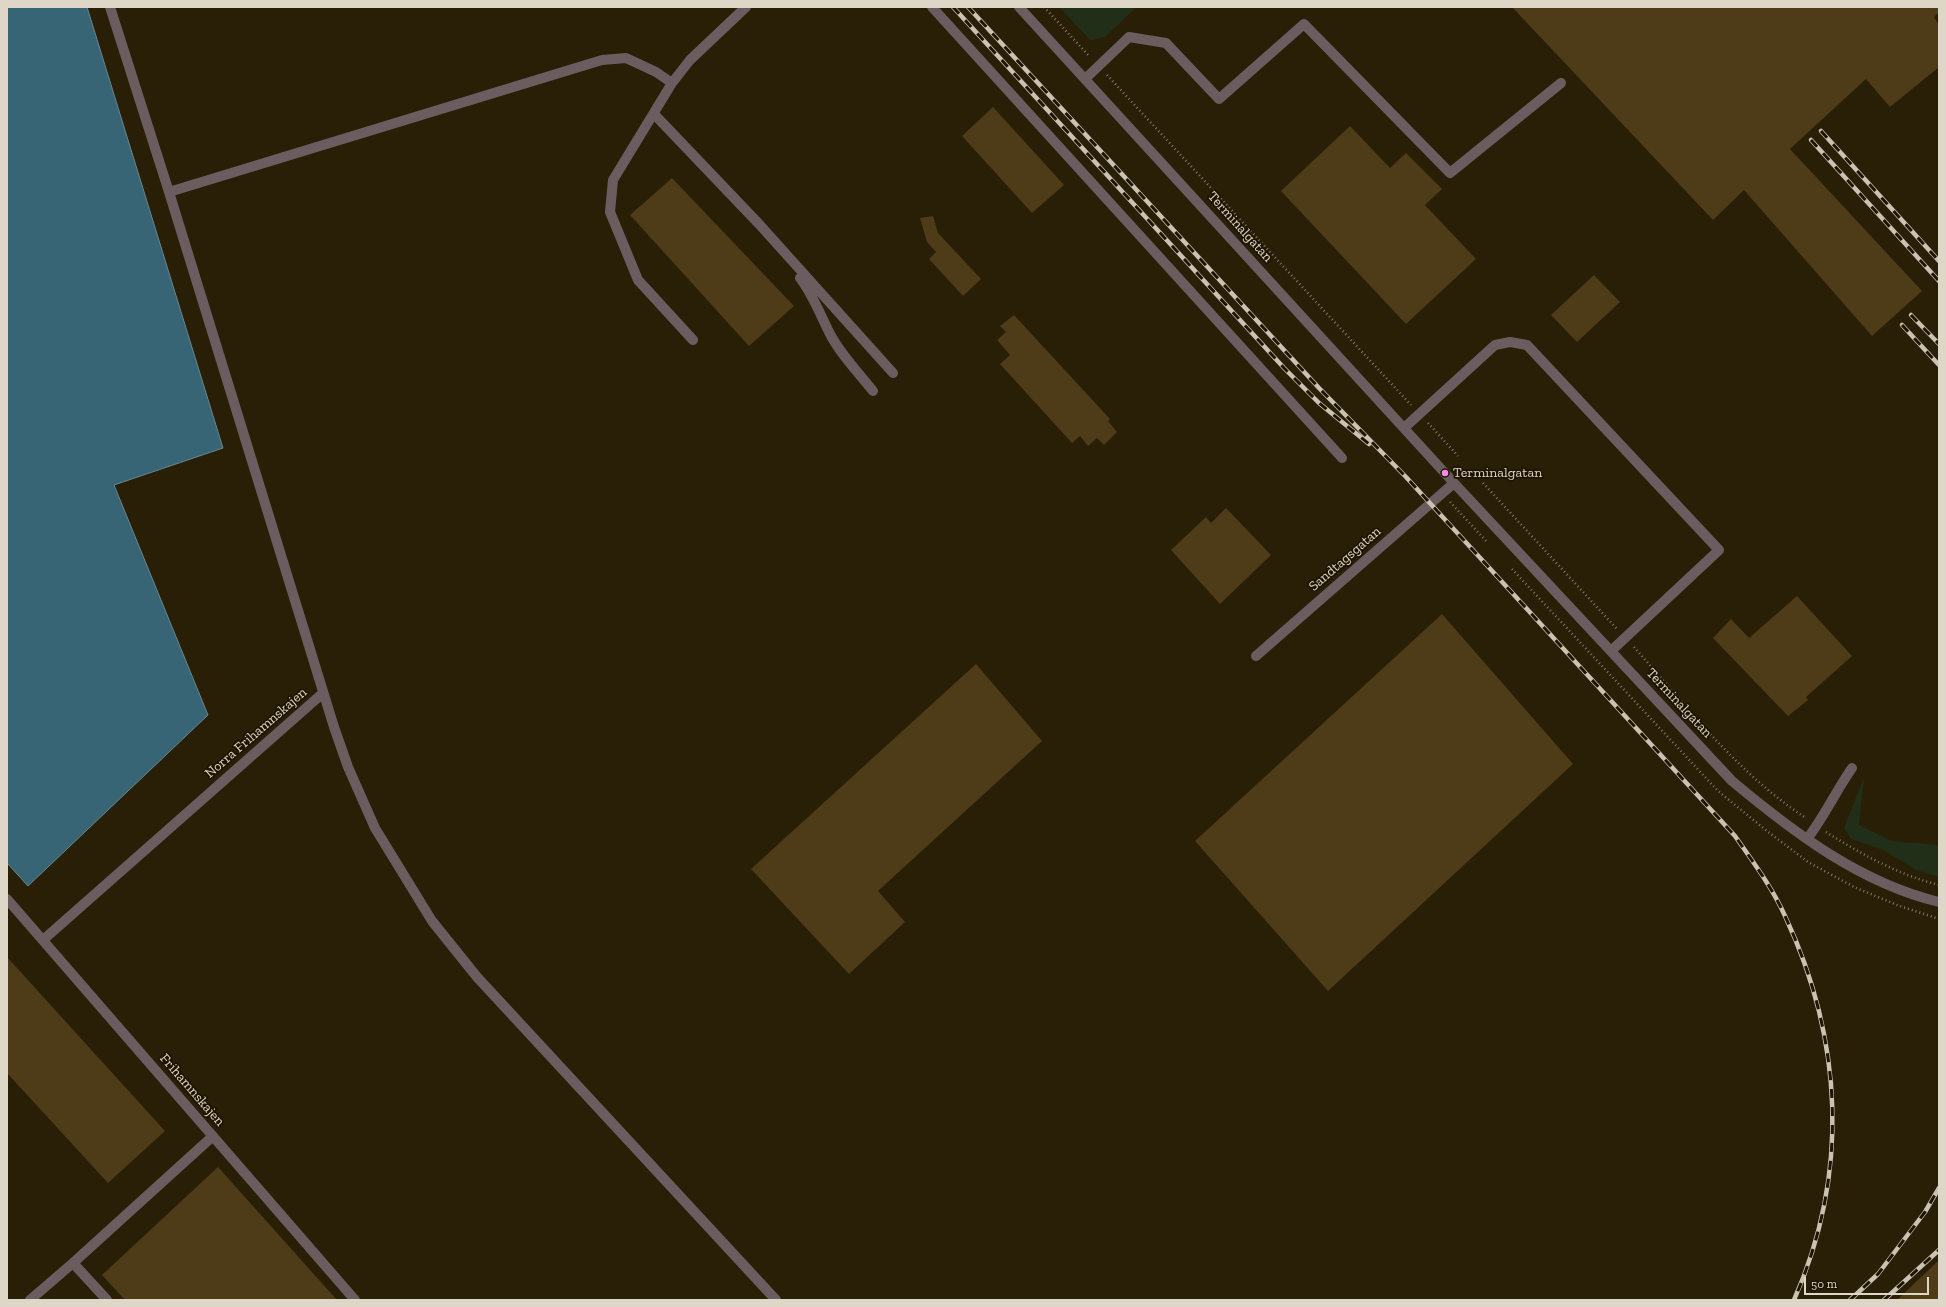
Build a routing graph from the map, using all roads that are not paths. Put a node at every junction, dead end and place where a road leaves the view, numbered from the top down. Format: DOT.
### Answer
graph roads {
  1 [pos="110,7"];
  2 [pos="746,7"];
  3 [pos="932,7"];
  4 [pos="1019,7"];
  5 [pos="1085,79"];
  6 [pos="672,83"];
  7 [pos="1560,83"];
  8 [pos="654,114"];
  9 [pos="169,192"];
  10 [pos="759,224"];
  11 [pos="693,340"];
  12 [pos="893,373"];
  13 [pos="873,391"];
  14 [pos="1404,428"];
  15 [pos="1342,458"];
  16 [pos="1454,483"];
  17 [pos="1611,651"];
  18 [pos="1256,656"];
  19 [pos="323,693"];
  20 [pos="1852,768"];
  21 [pos="1807,839"];
  22 [pos="7,899"];
  23 [pos="1939,902"];
  24 [pos="43,940"];
  25 [pos="213,1136"];
  26 [pos="73,1263"];
  27 [pos="30,1300"];
  28 [pos="107,1300"];
  29 [pos="356,1300"];
  30 [pos="776,1300"];
  1 -- 9 [label="street, Norra Frihamnskajen"];
  2 -- 6 [label="street"];
  3 -- 15 [label="street"];
  4 -- 5 [label="street, Terminalgatan"];
  5 -- 7 [label="street"];
  5 -- 14 [label="street, Terminalgatan"];
  6 -- 8 [label="street"];
  6 -- 9 [label="street"];
  8 -- 10 [label="street"];
  8 -- 11 [label="street"];
  9 -- 19 [label="street, Norra Frihamnskajen"];
  10 -- 12 [label="street"];
  10 -- 13 [label="street"];
  14 -- 16 [label="street, Terminalgatan"];
  14 -- 17 [label="street"];
  16 -- 17 [label="street, Terminalgatan"];
  16 -- 18 [label="street, Sandtagsgatan"];
  17 -- 21 [label="street, Terminalgatan"];
  19 -- 24 [label="street, Norra Frihamnskajen"];
  19 -- 30 [label="street"];
  20 -- 21 [label="street"];
  21 -- 23 [label="street, Terminalgatan"];
  22 -- 24 [label="street, Frihamnskajen"];
  24 -- 25 [label="street, Frihamnskajen"];
  25 -- 26 [label="street"];
  25 -- 29 [label="street, Frihamnskajen"];
  26 -- 27 [label="street"];
  26 -- 28 [label="street"];
}
